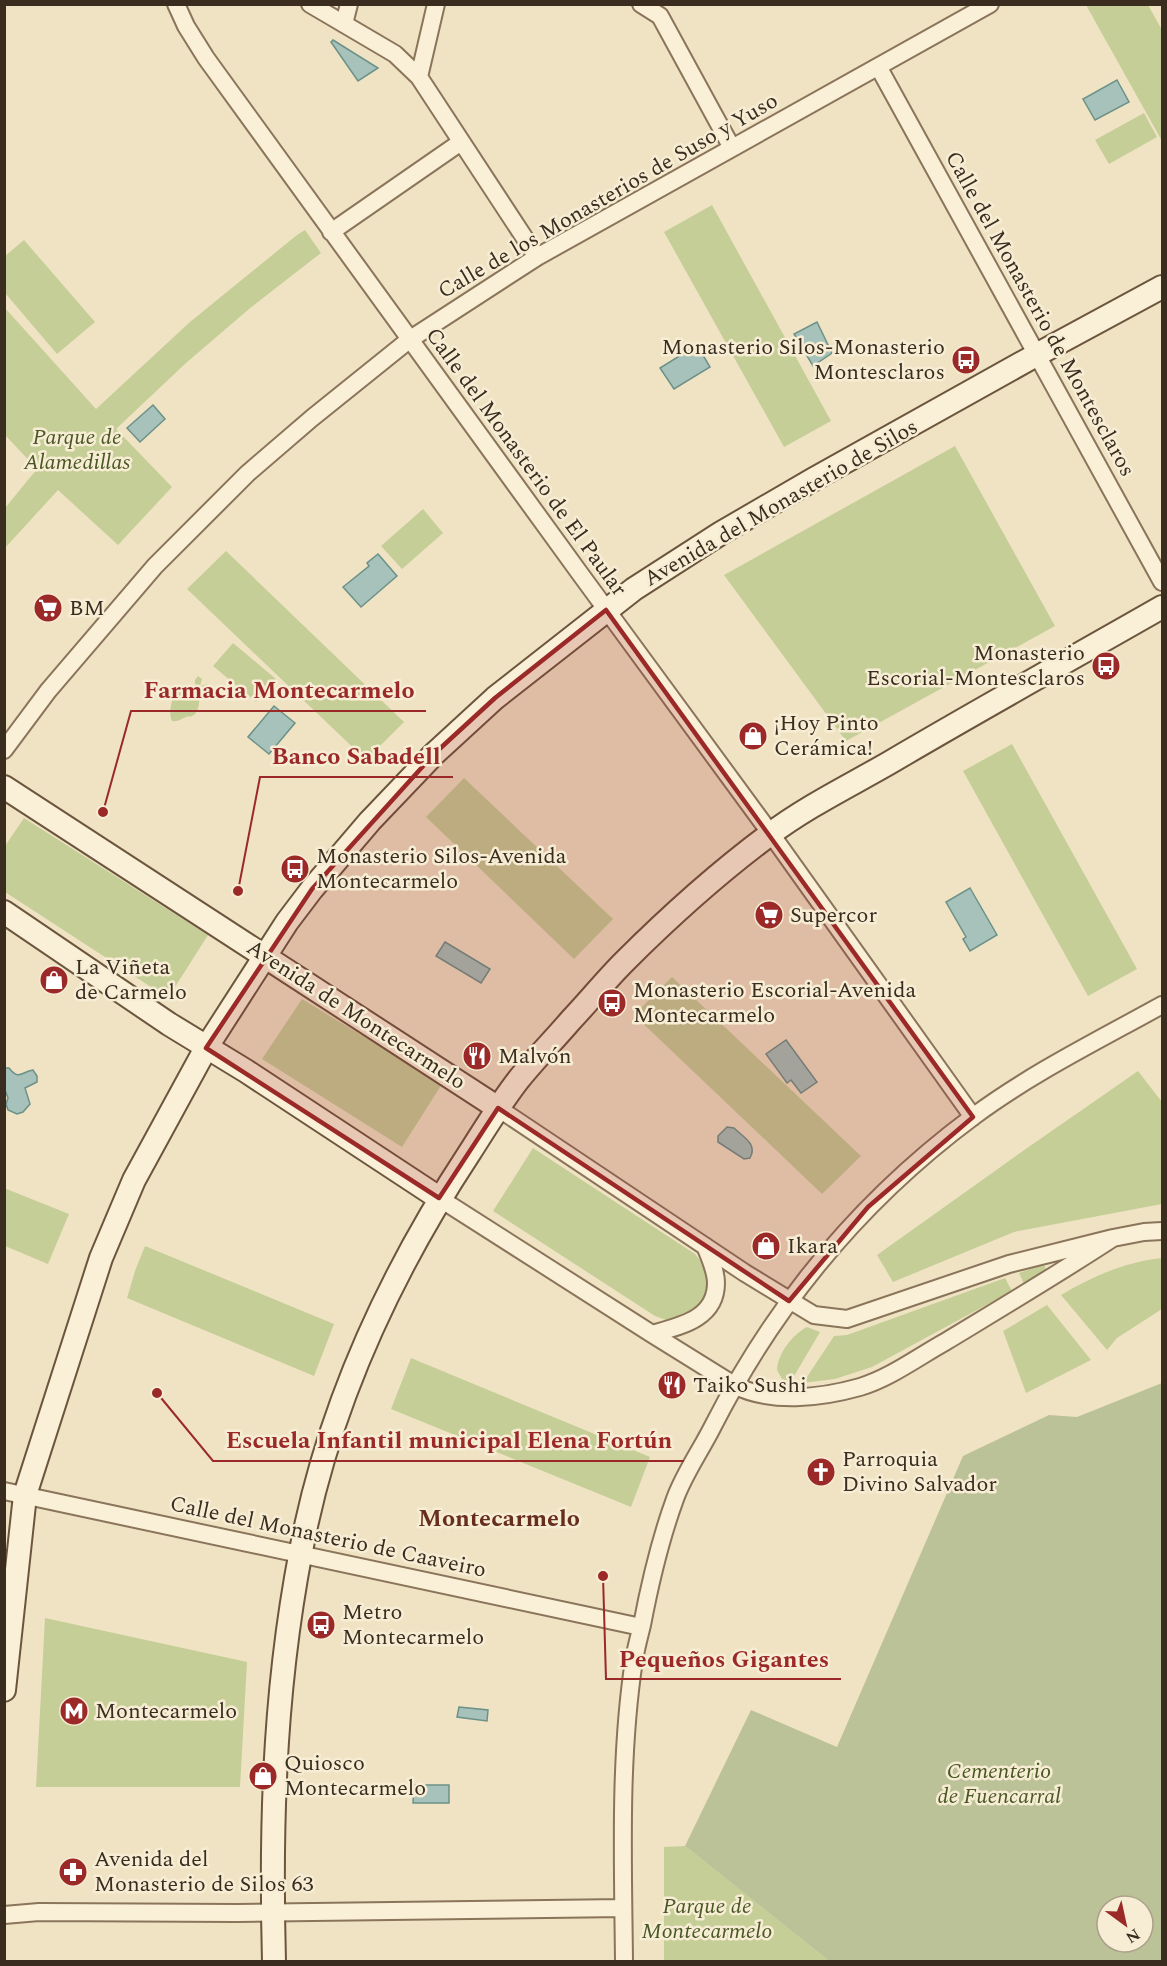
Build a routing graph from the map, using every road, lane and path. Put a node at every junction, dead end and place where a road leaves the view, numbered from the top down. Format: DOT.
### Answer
graph roads {
  1 [pos="176,4"];
  2 [pos="310,4"];
  3 [pos="348,4"];
  4 [pos="436,4"];
  5 [pos="641,4"];
  6 [pos="990,4"];
  7 [pos="344,24"];
  8 [pos="879,68"];
  9 [pos="419,77"];
  10 [pos="461,142"];
  11 [pos="732,148"];
  12 [pos="331,232"];
  13 [pos="537,257"];
  14 [pos="1162,288"];
  15 [pos="409,340"];
  16 [pos="1038,354"];
  17 [pos="1162,582"];
  18 [pos="1162,607"];
  19 [pos="606,610"];
  20 [pos="4,750"];
  21 [pos="4,787"];
  22 [pos="771,834"];
  23 [pos="4,912"];
  24 [pos="265,956"];
  25 [pos="1162,1005"];
  26 [pos="206,1048"];
  27 [pos="498,1108"];
  28 [pos="973,1117"];
  29 [pos="439,1198"];
  30 [pos="1162,1231"];
  31 [pos="1113,1238"];
  32 [pos="705,1246"];
  33 [pos="789,1302"];
  34 [pos="652,1334"];
  35 [pos="734,1385"];
  36 [pos="15,1493"];
  37 [pos="301,1554"];
  38 [pos="641,1627"];
  39 [pos="4,1690"];
  40 [pos="623,1908"];
  41 [pos="272,1912"];
  42 [pos="4,1915"];
  43 [pos="274,1962"];
  44 [pos="624,1962"];
  1 -- 12 [label="street, Calle del Monasterio de El Paular"];
  2 -- 7 [label="street"];
  3 -- 7 [label="street"];
  4 -- 9 [label="street"];
  5 -- 11 [label="street"];
  6 -- 8 [label="street, Calle de los Monasterios de Suso y Yuso"];
  7 -- 9 [label="street"];
  8 -- 11 [label="street, Calle de los Monasterios de Suso y Yuso"];
  8 -- 16 [label="street, Calle del Monasterio de Montesclaros"];
  9 -- 10 [label="street"];
  10 -- 12 [label="street"];
  10 -- 13 [label="street"];
  11 -- 13 [label="street, Calle de los Monasterios de Suso y Yuso"];
  12 -- 15 [label="street, Calle del Monasterio de El Paular"];
  13 -- 15 [label="street, Calle de los Monasterios de Suso y Yuso"];
  14 -- 16 [label="street, Avenida del Monasterio de Silos"];
  15 -- 19 [label="street, Calle del Monasterio de El Paular"];
  15 -- 20 [label="street, Calle de los Monasterios de Suso y Yuso"];
  16 -- 17 [label="street, Calle del Monasterio de Montesclaros"];
  16 -- 19 [label="street, Avenida del Monasterio de Silos"];
  18 -- 22 [label="street"];
  19 -- 22 [label="street, Calle del Monasterio de El Paular"];
  19 -- 24 [label="street, Avenida del Monasterio de Silos"];
  21 -- 24 [label="street, Avenida de Montecarmelo"];
  22 -- 27 [label="street"];
  22 -- 28 [label="street, Calle del Monasterio de El Paular"];
  23 -- 26 [label="street"];
  24 -- 26 [label="street, Avenida del Monasterio de Silos"];
  24 -- 27 [label="street, Avenida de Montecarmelo"];
  25 -- 28 [label="street"];
  26 -- 29 [label="street"];
  26 -- 36 [label="street, Avenida del Monasterio de Silos"];
  27 -- 29 [label="street"];
  27 -- 32 [label="street, Avenida de Montecarmelo"];
  28 -- 33 [label="street"];
  29 -- 34 [label="street"];
  29 -- 37 [label="street"];
  30 -- 31 [label="street, Avenida de Montecarmelo"];
  31 -- 33 [label="street, Avenida de Montecarmelo"];
  31 -- 35 [label="street"];
  32 -- 33 [label="street, Avenida de Montecarmelo"];
  32 -- 34 [label="street"];
  33 -- 35 [label="street"];
  34 -- 35 [label="street"];
  35 -- 38 [label="street"];
  36 -- 37 [label="street, Calle del Monasterio de Caaveiro"];
  36 -- 39 [label="street, Avenida del Monasterio de Silos"];
  37 -- 38 [label="street, Calle del Monasterio de Caaveiro"];
  37 -- 41 [label="street"];
  38 -- 40 [label="street"];
  40 -- 41 [label="street"];
  40 -- 44 [label="street"];
  41 -- 42 [label="street"];
  41 -- 43 [label="street"];
}
